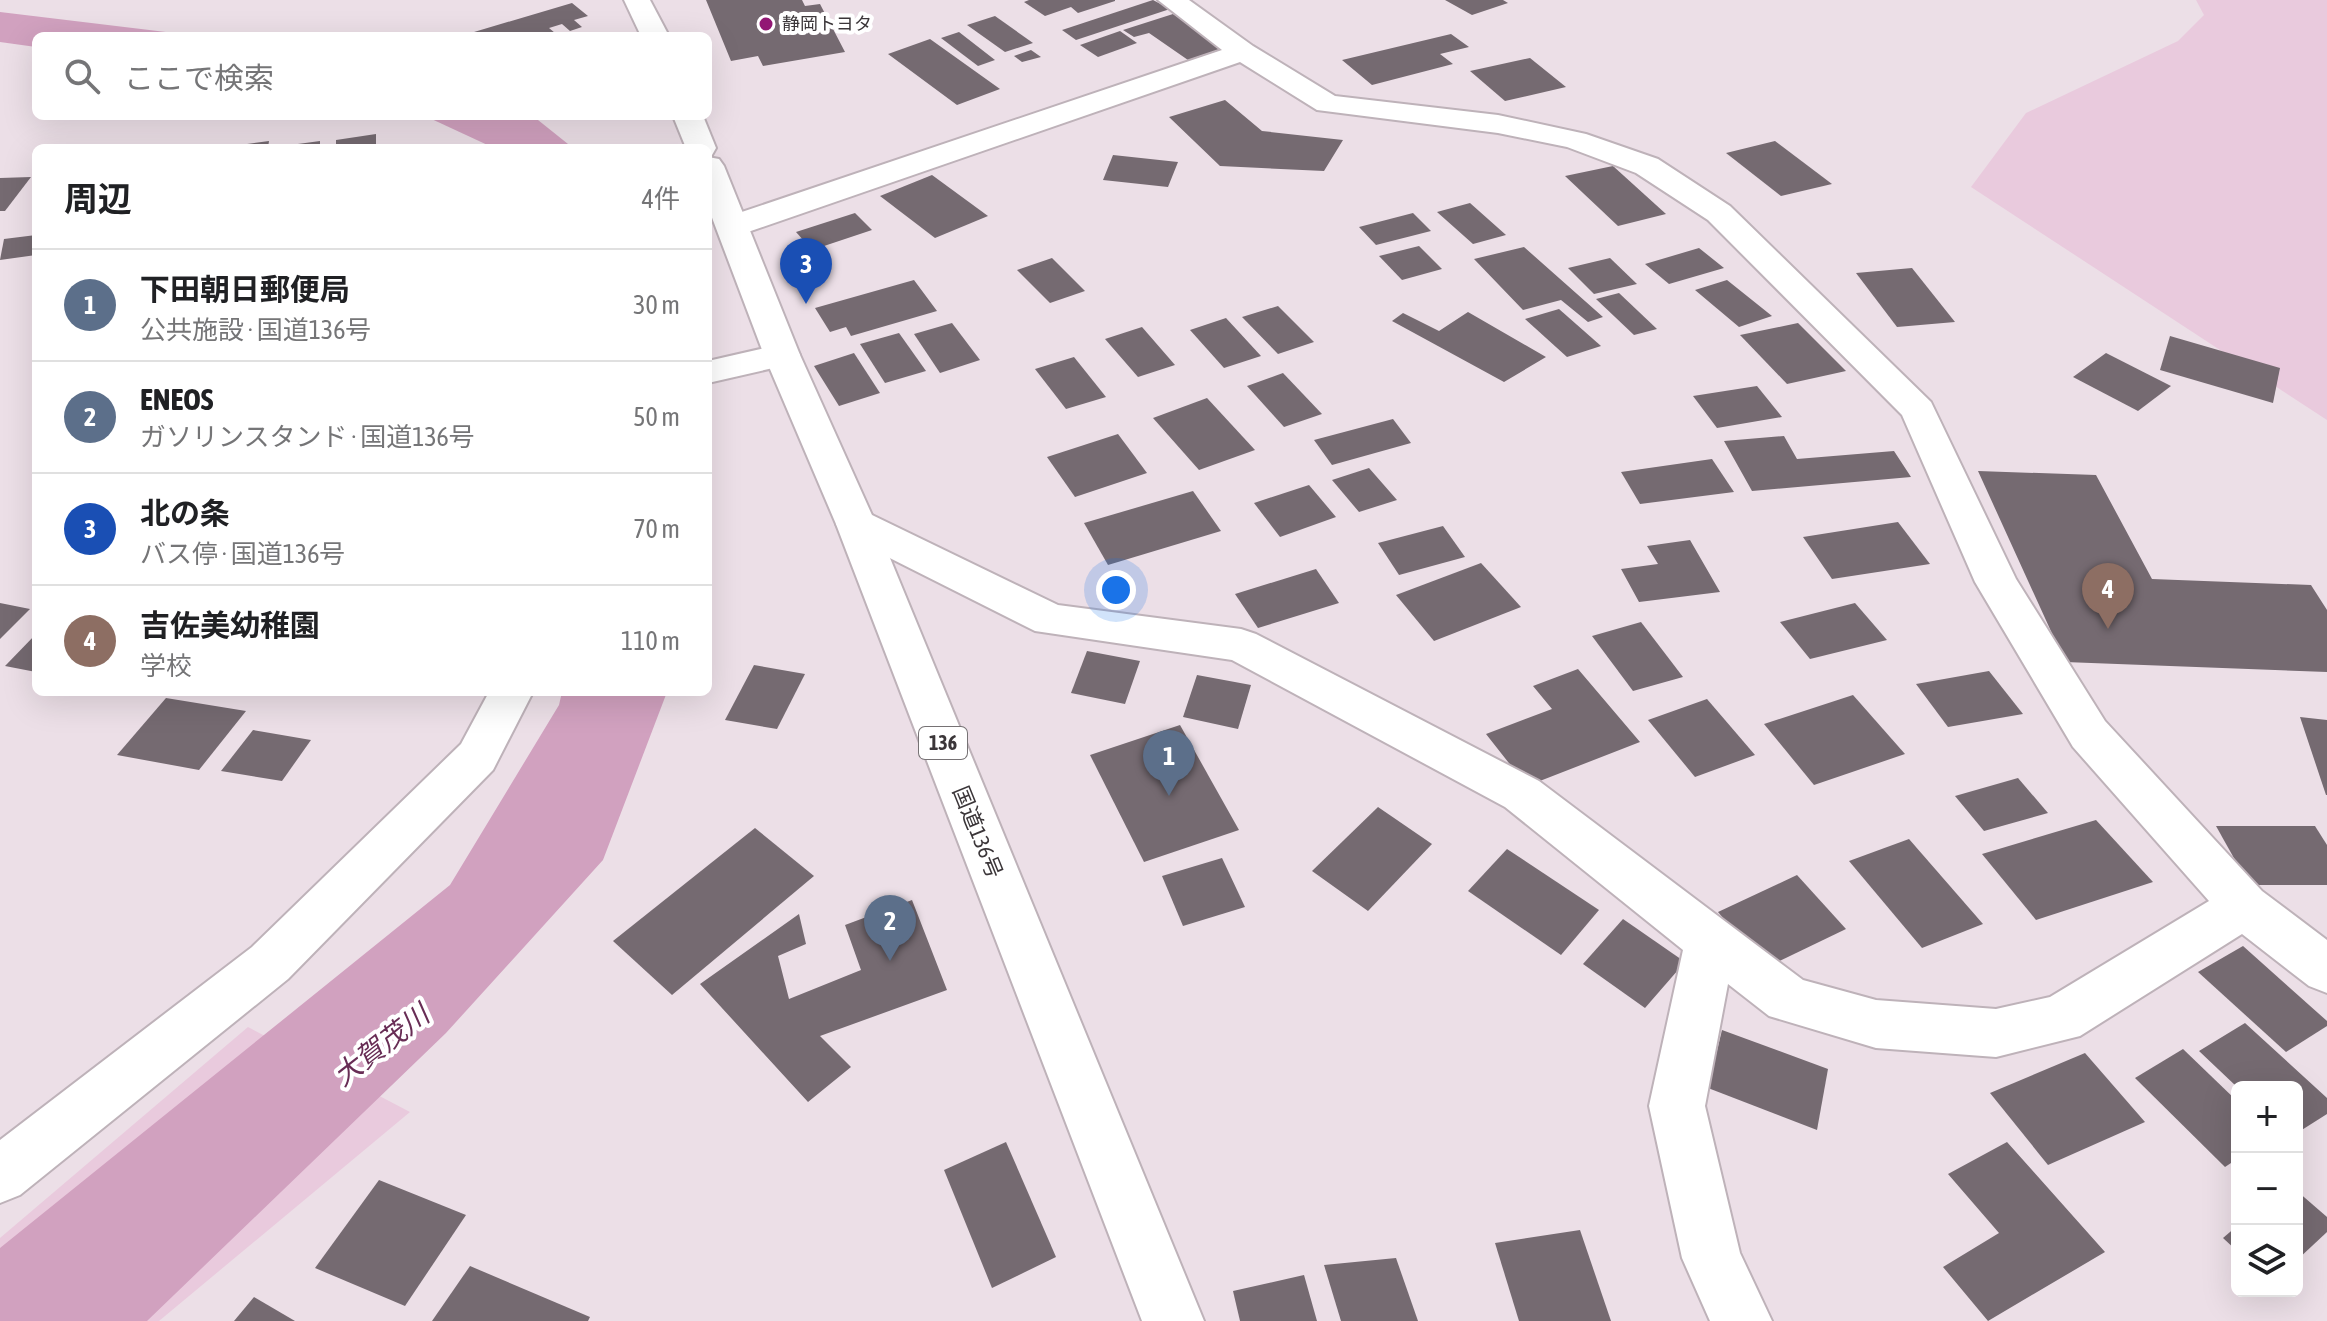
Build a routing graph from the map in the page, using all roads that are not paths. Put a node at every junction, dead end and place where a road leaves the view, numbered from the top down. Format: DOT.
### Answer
graph roads {
  1 [pos="637,0"];
  2 [pos="1171,0"];
  3 [pos="653,32"];
  4 [pos="1243,52"];
  5 [pos="690,120"];
  6 [pos="699,144"];
  7 [pos="712,176"];
  8 [pos="733,226"];
  9 [pos="782,355"];
  10 [pos="712,371"];
  11 [pos="856,524"];
  12 [pos="509,696"];
  13 [pos="2244,906"];
  14 [pos="1710,942"];
  15 [pos="2327,970"];
  16 [pos="0,1175"];
  17 [pos="1173,1321"];
  18 [pos="1741,1321"];
  1 -- 3 [label="main road"];
  2 -- 4 [label="main road"];
  4 -- 8 [label="main road"];
  4 -- 13 [label="main road"];
  5 -- 6 [label="main road"];
  7 -- 8 [label="main road, 国道136号 / 136"];
  8 -- 9 [label="main road, 国道136号 / 136"];
  9 -- 10 [label="main road"];
  9 -- 11 [label="main road, 国道136号 / 136"];
  11 -- 14 [label="main road"];
  11 -- 17 [label="main road, 国道136号 / 136"];
  12 -- 16 [label="main road"];
  13 -- 14 [label="main road"];
  13 -- 15 [label="main road"];
  14 -- 18 [label="main road"];
}
